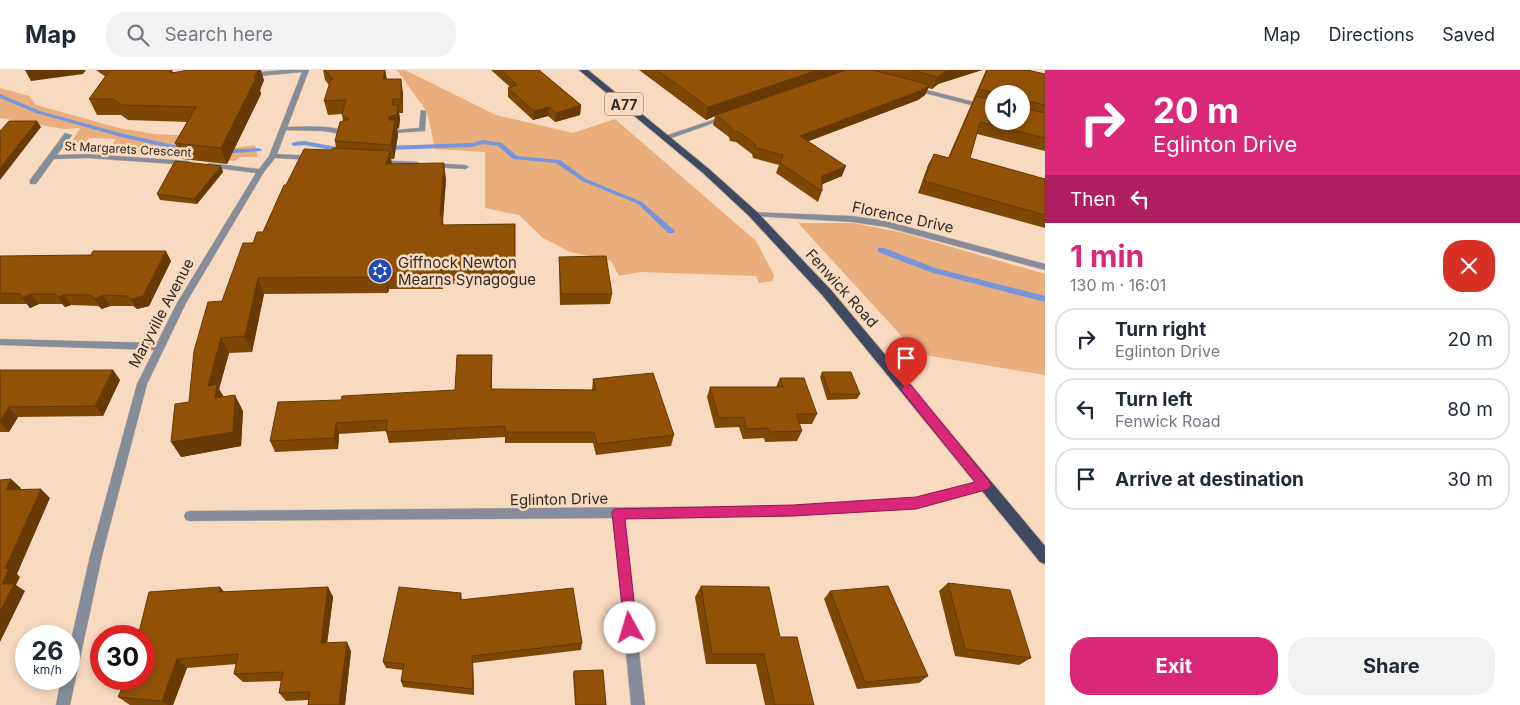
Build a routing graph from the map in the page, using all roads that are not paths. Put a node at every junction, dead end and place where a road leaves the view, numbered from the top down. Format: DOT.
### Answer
graph roads {
  1 [pos="305,70"];
  2 [pos="583,70"];
  3 [pos="237,76"];
  4 [pos="911,88"];
  5 [pos="985,107"];
  6 [pos="423,112"];
  7 [pos="734,114"];
  8 [pos="284,129"];
  9 [pos="346,132"];
  10 [pos="395,132"];
  11 [pos="68,135"];
  12 [pos="666,137"];
  13 [pos="273,156"];
  14 [pos="54,157"];
  15 [pos="320,158"];
  16 [pos="368,161"];
  17 [pos="465,167"];
  18 [pos="261,171"];
  19 [pos="33,182"];
  20 [pos="753,214"];
  21 [pos="1045,267"];
  22 [pos="0,342"];
  23 [pos="159,347"];
  24 [pos="985,485"];
  25 [pos="618,513"];
  26 [pos="190,516"];
  27 [pos="1044,555"];
  28 [pos="80,628"];
  29 [pos="66,690"];
  30 [pos="63,705"];
  31 [pos="638,705"];
  1 -- 3 [label="street"];
  1 -- 8 [label="street, Maryville Avenue"];
  2 -- 12 [label="main road, Fenwick Road / A77"];
  4 -- 5 [label="street"];
  6 -- 10 [label="street"];
  7 -- 12 [label="street"];
  8 -- 9 [label="street"];
  8 -- 13 [label="street, Maryville Avenue"];
  11 -- 14 [label="street, St Margarets Crescent"];
  12 -- 20 [label="main road, Fenwick Road / A77"];
  13 -- 15 [label="street"];
  13 -- 18 [label="street, Maryville Avenue"];
  14 -- 18 [label="street, St Margarets Crescent"];
  14 -- 19 [label="street, St Margarets Crescent"];
  16 -- 17 [label="street"];
  18 -- 23 [label="street, Maryville Avenue"];
  20 -- 21 [label="street, Florence Drive"];
  20 -- 24 [label="main road, Fenwick Road / A77"];
  22 -- 23 [label="street"];
  23 -- 28 [label="street, Maryville Avenue"];
  24 -- 25 [label="street, Eglinton Drive"];
  24 -- 27 [label="main road, Fenwick Road / A77"];
  25 -- 26 [label="street, Eglinton Drive"];
  25 -- 31 [label="street"];
  29 -- 30 [label="street, Maryville Avenue"];
}
